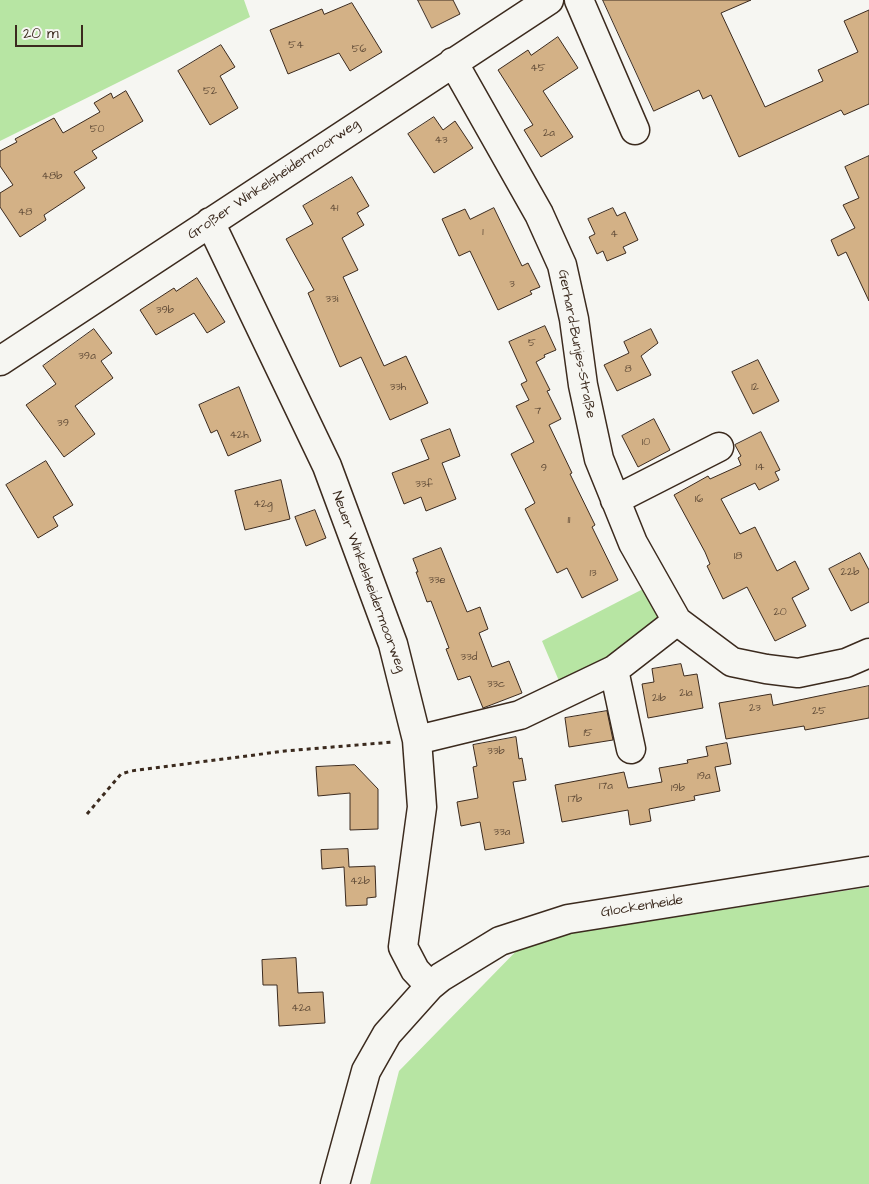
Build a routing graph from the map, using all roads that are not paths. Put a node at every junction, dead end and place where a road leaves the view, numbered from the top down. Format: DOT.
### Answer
graph roads {
  1 [pos="549,0"];
  2 [pos="579,0"];
  3 [pos="453,62"];
  4 [pos="635,130"];
  5 [pos="210,222"];
  6 [pos="0,361"];
  7 [pos="719,447"];
  8 [pos="615,500"];
  9 [pos="677,621"];
  10 [pos="869,653"];
  11 [pos="614,670"];
  12 [pos="417,740"];
  13 [pos="631,749"];
  14 [pos="869,871"];
  15 [pos="430,986"];
  16 [pos="335,1184"];
  1 -- 3 [label="street, Großer Winkelsheidermoorweg"];
  2 -- 4 [label="street"];
  3 -- 5 [label="street, Großer Winkelsheidermoorweg"];
  3 -- 8 [label="street, Gerhard-Bunjes-Straße"];
  5 -- 6 [label="street, Großer Winkelsheidermoorweg"];
  5 -- 12 [label="street, Neuer Winkelsheidermoorweg"];
  7 -- 8 [label="street"];
  8 -- 9 [label="street, Gerhard-Bunjes-Straße"];
  9 -- 10 [label="street, Gerhard-Bunjes-Straße"];
  9 -- 11 [label="street"];
  11 -- 12 [label="street"];
  11 -- 13 [label="street"];
  12 -- 15 [label="street, Neuer Winkelsheidermoorweg"];
  14 -- 15 [label="street, Glockenheide"];
  15 -- 16 [label="street"];
}
